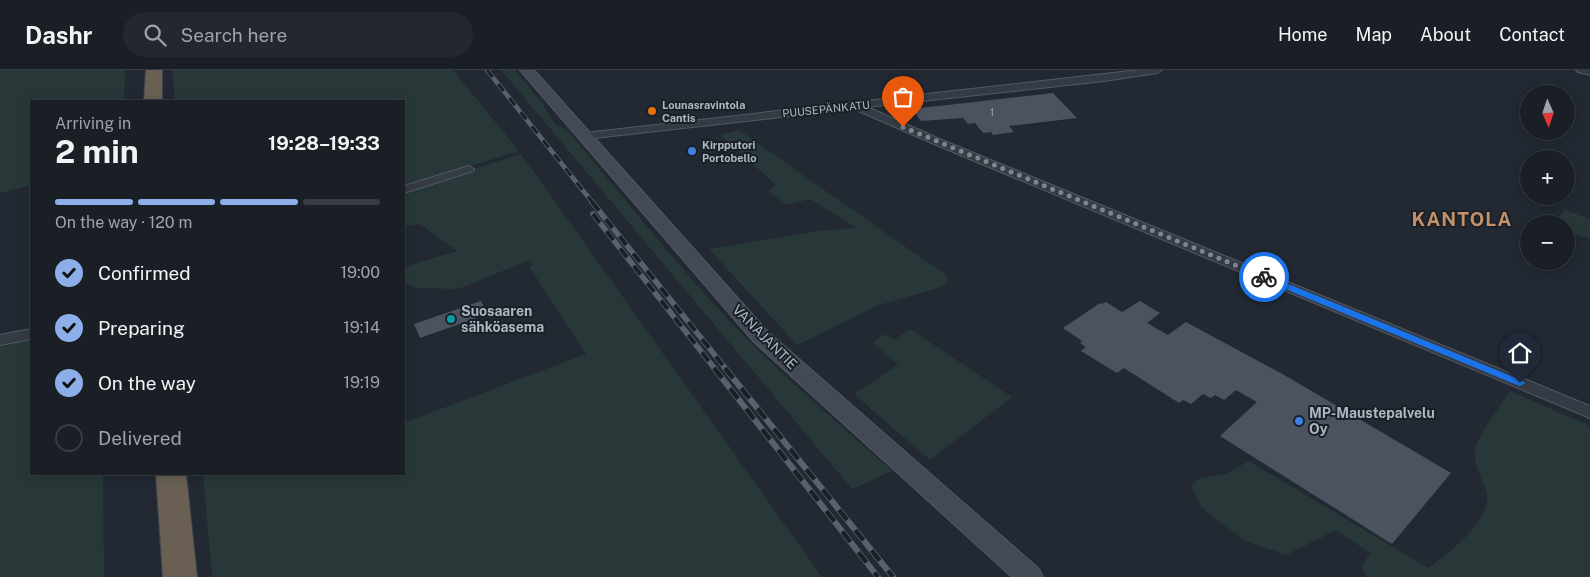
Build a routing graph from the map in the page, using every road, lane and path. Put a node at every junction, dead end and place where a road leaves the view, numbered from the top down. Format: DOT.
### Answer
graph roads {
  1 [pos="154,70"];
  2 [pos="527,70"];
  3 [pos="1157,70"];
  4 [pos="1581,70"];
  5 [pos="1590,72"];
  6 [pos="153,100"];
  7 [pos="856,106"];
  8 [pos="585,136"];
  9 [pos="468,169"];
  10 [pos="405,190"];
  11 [pos="30,334"];
  12 [pos="0,340"];
  13 [pos="1590,412"];
  14 [pos="171,475"];
  15 [pos="180,577"];
  16 [pos="1030,577"];
  1 -- 6 [label="highway"];
  2 -- 8 [label="street, VANAJANTIE"];
  3 -- 7 [label="street, PUUSEPÄNKATU"];
  4 -- 5 [label="street"];
  7 -- 8 [label="street, PUUSEPÄNKATU"];
  7 -- 13 [label="street"];
  8 -- 16 [label="street, VANAJANTIE"];
  9 -- 10 [label="street"];
  11 -- 12 [label="street"];
  14 -- 15 [label="highway"];
}
